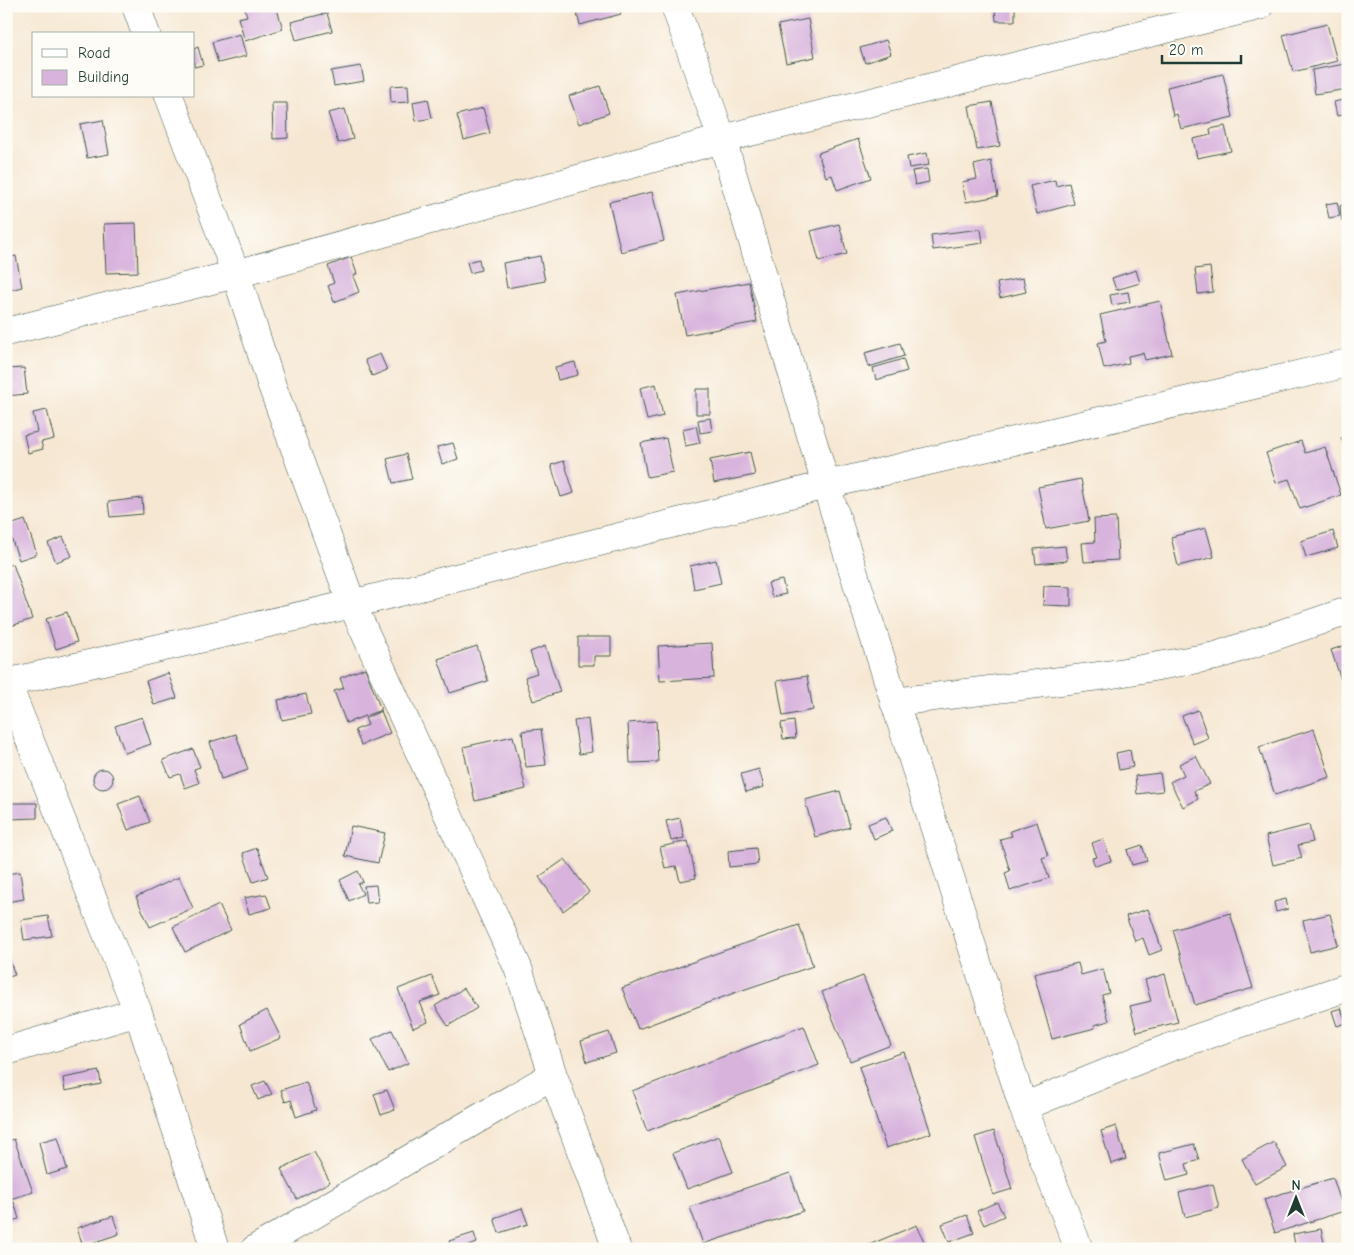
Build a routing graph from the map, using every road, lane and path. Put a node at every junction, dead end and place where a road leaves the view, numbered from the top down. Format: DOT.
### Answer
graph roads {
  1 [pos="136,6"];
  2 [pos="675,6"];
  3 [pos="1259,6"];
  4 [pos="145,32"];
  5 [pos="171,98"];
  6 [pos="722,139"];
  7 [pos="236,274"];
  8 [pos="6,332"];
  9 [pos="1348,363"];
  10 [pos="826,485"];
  11 [pos="352,604"];
  12 [pos="1348,610"];
  13 [pos="7,683"];
  14 [pos="894,702"];
  15 [pos="1348,987"];
  16 [pos="138,1012"];
  17 [pos="6,1050"];
  18 [pos="553,1075"];
  19 [pos="1024,1107"];
  20 [pos="216,1249"];
  21 [pos="255,1249"];
  22 [pos="617,1249"];
  23 [pos="1079,1249"];
  1 -- 4 [label="street"];
  2 -- 6 [label="street"];
  3 -- 6 [label="street"];
  5 -- 7 [label="street"];
  6 -- 7 [label="street"];
  6 -- 10 [label="street"];
  7 -- 8 [label="street"];
  7 -- 11 [label="street"];
  9 -- 10 [label="street"];
  10 -- 11 [label="street"];
  10 -- 14 [label="street"];
  11 -- 13 [label="street"];
  11 -- 18 [label="street"];
  12 -- 14 [label="street"];
  13 -- 16 [label="street"];
  14 -- 19 [label="street"];
  15 -- 19 [label="street"];
  16 -- 17 [label="street"];
  16 -- 20 [label="street"];
  18 -- 21 [label="street"];
  18 -- 22 [label="street"];
  19 -- 23 [label="street"];
}
